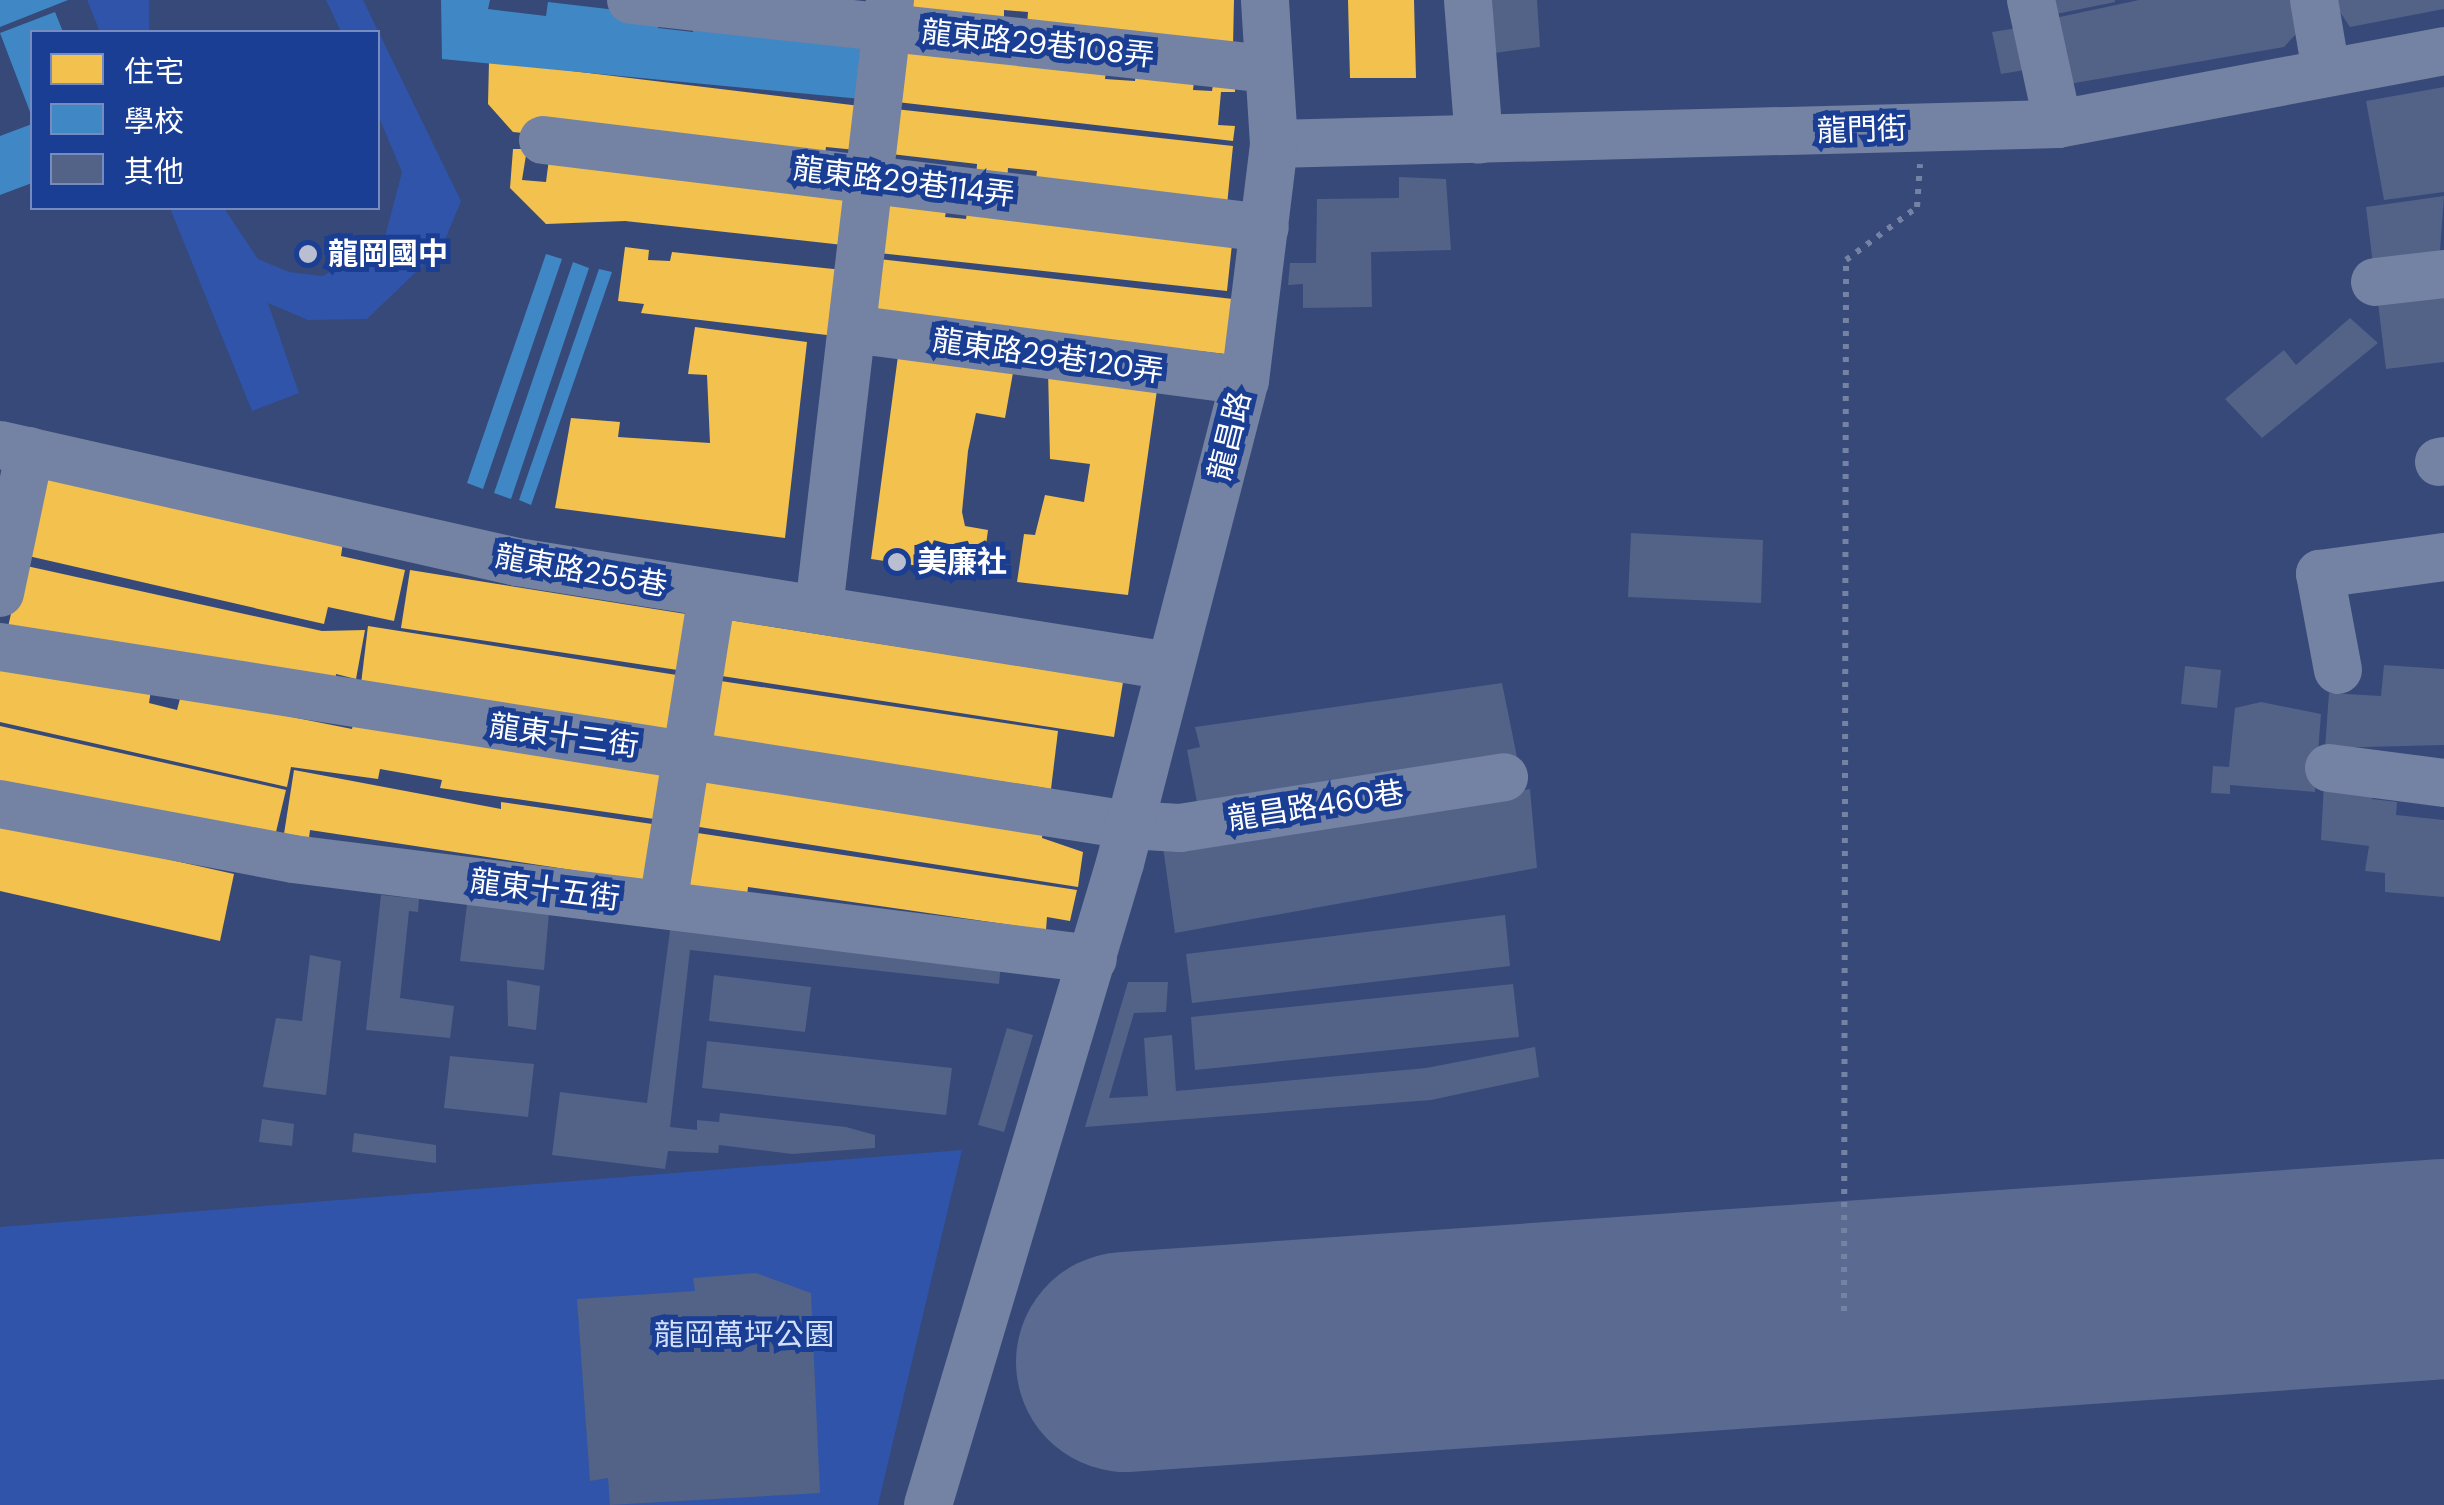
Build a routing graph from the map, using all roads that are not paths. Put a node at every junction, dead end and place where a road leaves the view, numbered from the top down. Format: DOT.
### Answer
graph roads {
  1 [pos="631,0"];
  2 [pos="1265,0"];
  3 [pos="1468,0"];
  4 [pos="2032,0"];
  5 [pos="2314,0"];
  6 [pos="888,14"];
  7 [pos="2444,51"];
  8 [pos="1267,69"];
  9 [pos="2326,72"];
  10 [pos="2058,124"];
  11 [pos="543,140"];
  12 [pos="1479,140"];
  13 [pos="1274,144"];
  14 [pos="870,176"];
  15 [pos="1265,228"];
  16 [pos="2444,274"];
  17 [pos="2375,282"];
  18 [pos="852,329"];
  19 [pos="1245,382"];
  20 [pos="15,448"];
  21 [pos="2444,557"];
  22 [pos="0,593"];
  23 [pos="712,594"];
  24 [pos="819,608"];
  25 [pos="0,648"];
  26 [pos="1169,666"];
  27 [pos="2338,670"];
  28 [pos="683,753"];
  29 [pos="2329,768"];
  30 [pos="1504,777"];
  31 [pos="2444,782"];
  32 [pos="0,804"];
  33 [pos="1124,844"];
  34 [pos="662,904"];
  35 [pos="1093,959"];
  36 [pos="928,1505"];
  1 -- 6 [label="street, 龍東路29巷108弄"];
  2 -- 8 [label="street, 龍昌路"];
  3 -- 12 [label="street"];
  4 -- 10 [label="street"];
  5 -- 9 [label="street"];
  6 -- 8 [label="street, 龍東路29巷108弄"];
  6 -- 14 [label="street"];
  7 -- 9 [label="street, 龍門街"];
  8 -- 13 [label="street, 龍昌路"];
  9 -- 10 [label="street, 龍門街"];
  10 -- 12 [label="street, 龍門街"];
  11 -- 14 [label="street, 龍東路29巷114弄"];
  12 -- 13 [label="street, 龍門街"];
  13 -- 15 [label="street, 龍昌路"];
  14 -- 15 [label="street, 龍東路29巷114弄"];
  14 -- 18 [label="street"];
  15 -- 19 [label="street, 龍昌路"];
  16 -- 17 [label="street"];
  18 -- 19 [label="street, 龍東路29巷120弄"];
  18 -- 24 [label="street"];
  19 -- 26 [label="street, 龍昌路"];
  20 -- 22 [label="street"];
  20 -- 23 [label="street, 龍東路255巷"];
  21 -- 27 [label="street"];
  23 -- 24 [label="street, 龍東路255巷"];
  23 -- 28 [label="street"];
  24 -- 26 [label="street, 龍東路255巷"];
  25 -- 28 [label="street, 龍東十三街"];
  26 -- 33 [label="street, 龍昌路"];
  28 -- 33 [label="street, 龍東十三街"];
  28 -- 34 [label="street"];
  29 -- 31 [label="street"];
  30 -- 33 [label="street, 龍昌路460巷"];
  32 -- 34 [label="street, 龍東十五街"];
  33 -- 35 [label="street, 龍昌路"];
  34 -- 35 [label="street, 龍東十五街"];
  35 -- 36 [label="street, 龍昌路"];
}
